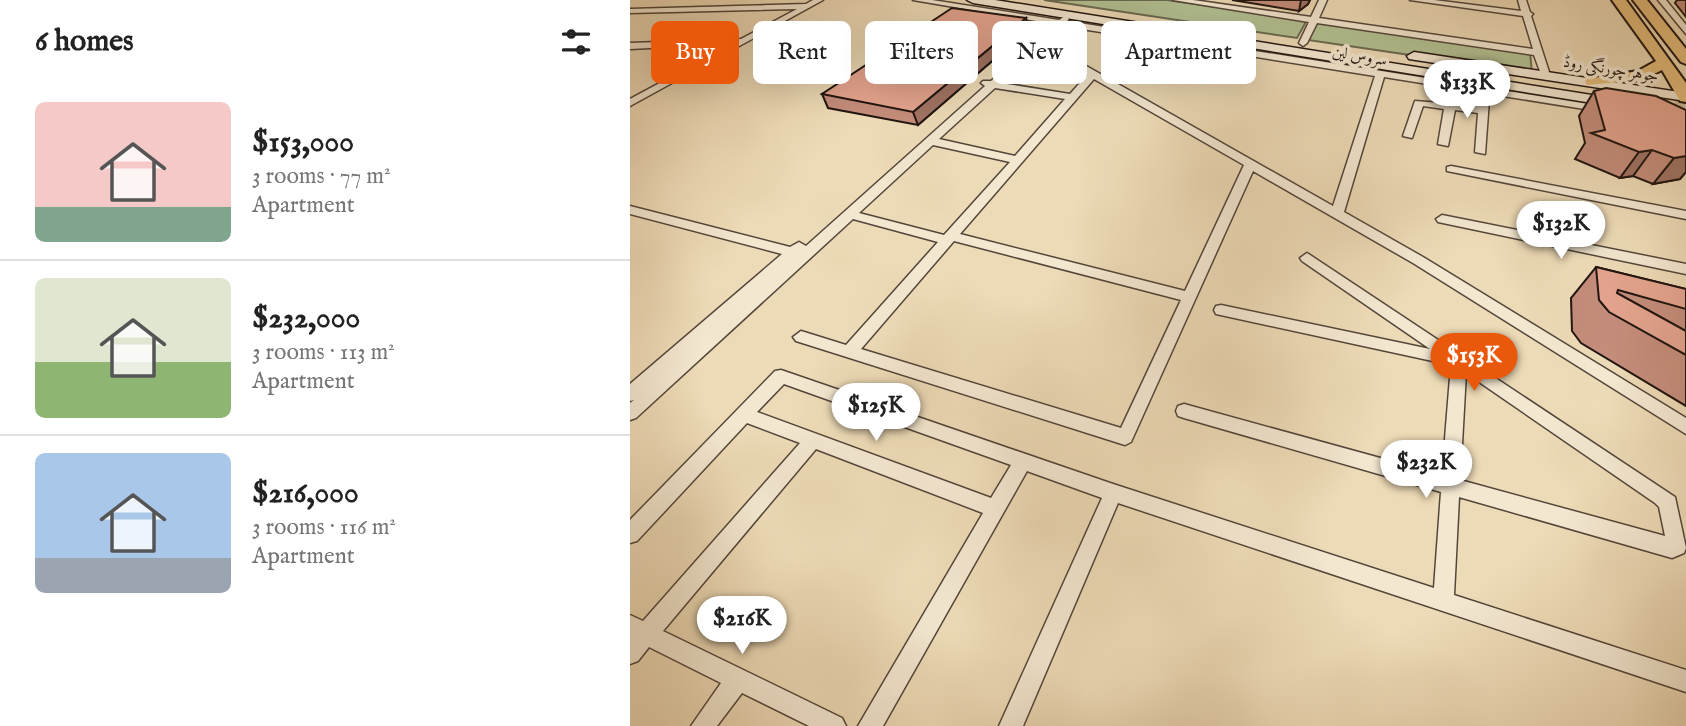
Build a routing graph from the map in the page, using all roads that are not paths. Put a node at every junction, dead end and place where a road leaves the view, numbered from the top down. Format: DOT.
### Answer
graph roads {
  1 [pos="819,0"];
  2 [pos="917,0"];
  3 [pos="973,0"];
  4 [pos="1024,0"];
  5 [pos="1177,0"];
  6 [pos="1323,0"];
  7 [pos="1414,0"];
  8 [pos="1522,0"];
  9 [pos="1619,0"];
  10 [pos="1629,0"];
  11 [pos="1640,0"];
  12 [pos="1648,0"];
  13 [pos="1662,0"];
  14 [pos="809,6"];
  15 [pos="630,9"];
  16 [pos="1529,14"];
  17 [pos="1061,18"];
  18 [pos="1315,20"];
  19 [pos="1058,21"];
  20 [pos="1686,31"];
  21 [pos="745,41"];
  22 [pos="1303,43"];
  23 [pos="633,47"];
  24 [pos="1686,48"];
  25 [pos="1321,50"];
  26 [pos="1540,53"];
  27 [pos="1686,59"];
  28 [pos="1665,62"];
  29 [pos="1087,71"];
  30 [pos="1093,74"];
  31 [pos="1380,74"];
  32 [pos="1545,75"];
  33 [pos="1686,75"];
  34 [pos="992,80"];
  35 [pos="1593,82"];
  36 [pos="988,83"];
  37 [pos="1485,91"];
  38 [pos="1070,97"];
  39 [pos="1686,97"];
  40 [pos="1631,102"];
  41 [pos="630,103"];
  42 [pos="1450,106"];
  43 [pos="1651,109"];
  44 [pos="1483,110"];
  45 [pos="1408,136"];
  46 [pos="931,141"];
  47 [pos="1444,144"];
  48 [pos="1481,152"];
  49 [pos="1018,160"];
  50 [pos="1250,165"];
  51 [pos="1451,170"];
  52 [pos="632,213"];
  53 [pos="850,214"];
  54 [pos="1337,214"];
  55 [pos="1686,215"];
  56 [pos="1442,219"];
  57 [pos="950,238"];
  58 [pos="799,253"];
  59 [pos="1307,258"];
  60 [pos="1686,269"];
  61 [pos="1190,297"];
  62 [pos="1221,310"];
  63 [pos="801,337"];
  64 [pos="849,352"];
  65 [pos="1459,361"];
  66 [pos="630,394"];
  67 [pos="1184,411"];
  68 [pos="630,413"];
  69 [pos="744,414"];
  70 [pos="1686,427"];
  71 [pos="813,440"];
  72 [pos="1023,461"];
  73 [pos="1451,486"];
  74 [pos="1113,493"];
  75 [pos="994,508"];
  76 [pos="630,534"];
  77 [pos="1681,538"];
  78 [pos="1443,600"];
  79 [pos="638,630"];
  80 [pos="630,653"];
  81 [pos="738,679"];
  82 [pos="1686,681"];
  83 [pos="703,726"];
  84 [pos="833,726"];
  85 [pos="870,726"];
  86 [pos="1010,726"];
  1 -- 14 [label="street"];
  2 -- 17 [label="street, سروس لین"];
  3 -- 17 [label="main road, جوہر چورنگی روڈ"];
  4 -- 22 [label="main road, جوہر چورنگی روڈ"];
  5 -- 18 [label="street"];
  6 -- 18 [label="street"];
  7 -- 16 [label="street"];
  8 -- 16 [label="street"];
  9 -- 28 [label="main road"];
  10 -- 33 [label="main road"];
  11 -- 27 [label="main road"];
  12 -- 24 [label="main road"];
  13 -- 20 [label="street"];
  14 -- 15 [label="street"];
  14 -- 21 [label="street"];
  16 -- 26 [label="street"];
  17 -- 19 [label="street"];
  17 -- 25 [label="main road, جوہر چورنگی روڈ"];
  17 -- 31 [label="street, سروس لین"];
  17 -- 36 [label="street"];
  18 -- 22 [label="street"];
  18 -- 26 [label="street"];
  21 -- 23 [label="street"];
  21 -- 41 [label="street"];
  22 -- 25 [label="main road, جوہر چورنگی روڈ"];
  25 -- 32 [label="main road, جوہر چورنگی روڈ"];
  25 -- 40 [label="main road, جوہر چورنگی روڈ"];
  26 -- 32 [label="street"];
  28 -- 35 [label="main road"];
  28 -- 39 [label="main road"];
  29 -- 30 [label="street"];
  30 -- 38 [label="street"];
  30 -- 50 [label="street"];
  31 -- 37 [label="street, سروس لین"];
  31 -- 54 [label="street"];
  32 -- 35 [label="main road, جوہر چورنگی روڈ"];
  34 -- 36 [label="street"];
  35 -- 40 [label="main road, جوہر چورنگی روڈ"];
  36 -- 38 [label="street"];
  36 -- 46 [label="street"];
  36 -- 58 [label="street"];
  37 -- 40 [label="street, سروس لین"];
  37 -- 44 [label="street"];
  38 -- 49 [label="street"];
  39 -- 40 [label="main road, جوہر چورنگی روڈ"];
  40 -- 43 [label="main road"];
  42 -- 44 [label="street"];
  42 -- 45 [label="street"];
  42 -- 47 [label="street"];
  44 -- 48 [label="street"];
  46 -- 49 [label="street"];
  46 -- 53 [label="street"];
  49 -- 57 [label="street"];
  50 -- 54 [label="street"];
  50 -- 61 [label="street"];
  51 -- 55 [label="street"];
  52 -- 58 [label="street"];
  53 -- 57 [label="street"];
  53 -- 58 [label="street"];
  54 -- 70 [label="street"];
  56 -- 60 [label="street"];
  57 -- 61 [label="street"];
  57 -- 64 [label="street"];
  58 -- 66 [label="street"];
  58 -- 68 [label="street"];
  59 -- 65 [label="street"];
  61 -- 64 [label="street"];
  62 -- 65 [label="street"];
  63 -- 64 [label="street"];
  65 -- 73 [label="street"];
  65 -- 77 [label="street"];
  67 -- 73 [label="street"];
  69 -- 71 [label="street"];
  69 -- 72 [label="street"];
  69 -- 76 [label="street"];
  71 -- 75 [label="street"];
  71 -- 79 [label="street"];
  72 -- 74 [label="street"];
  72 -- 75 [label="street"];
  73 -- 77 [label="street"];
  73 -- 78 [label="street"];
  74 -- 78 [label="street"];
  74 -- 86 [label="street"];
  75 -- 85 [label="street"];
  78 -- 82 [label="street"];
  79 -- 80 [label="street"];
  79 -- 81 [label="street"];
  81 -- 83 [label="street"];
  81 -- 84 [label="street"];
}
